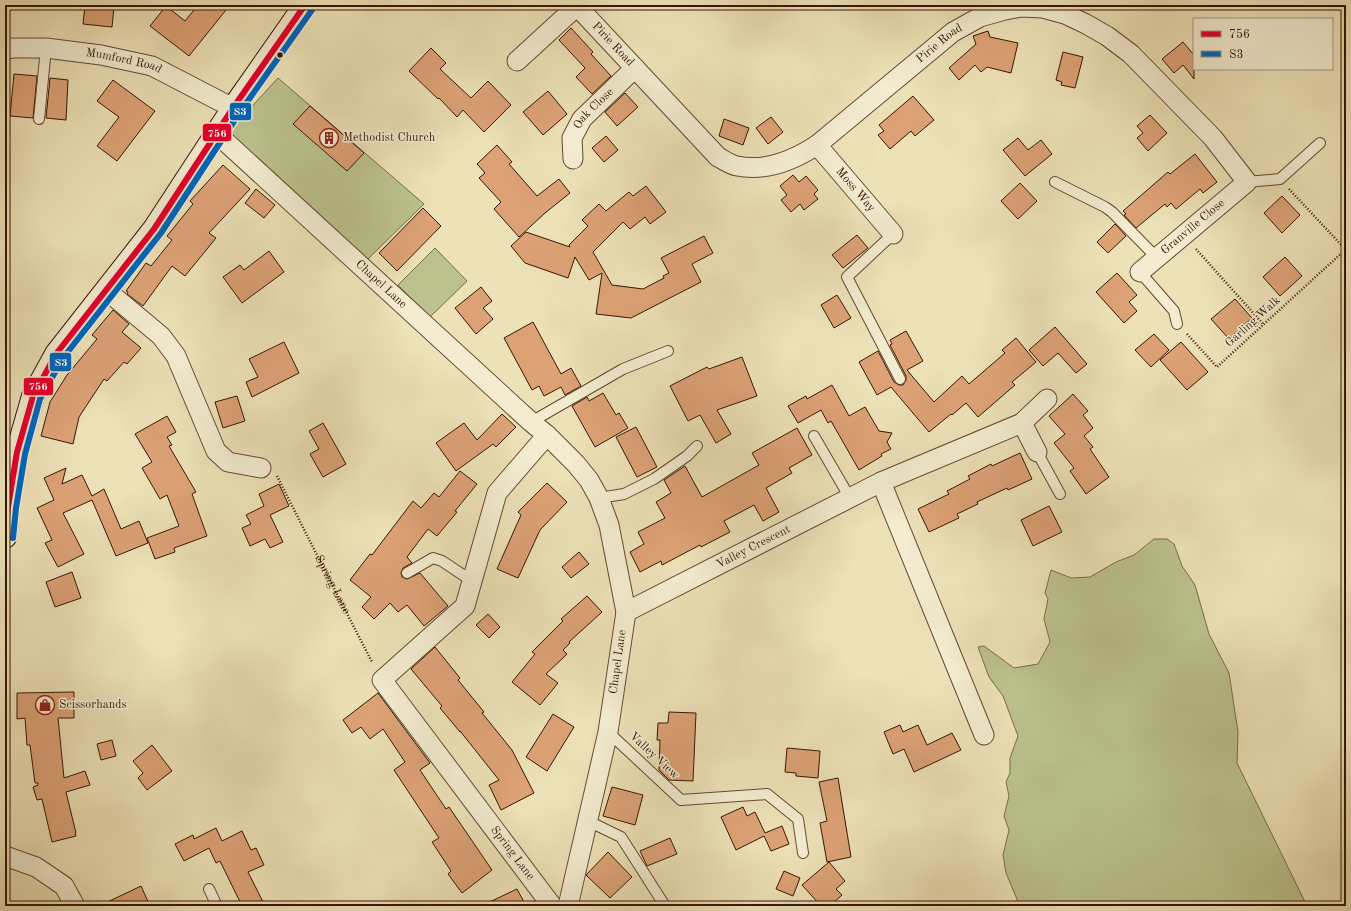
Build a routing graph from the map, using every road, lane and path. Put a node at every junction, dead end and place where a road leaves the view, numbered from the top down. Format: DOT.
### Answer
graph roads {
  1 [pos="305,5"];
  2 [pos="577,6"];
  3 [pos="46,48"];
  4 [pos="5,49"];
  5 [pos="517,61"];
  6 [pos="635,68"];
  7 [pos="233,108"];
  8 [pos="39,119"];
  9 [pos="216,133"];
  10 [pos="1320,143"];
  11 [pos="817,145"];
  12 [pos="573,159"];
  13 [pos="1280,179"];
  14 [pos="1055,182"];
  15 [pos="1247,182"];
  16 [pos="893,234"];
  17 [pos="1184,235"];
  18 [pos="1346,250"];
  19 [pos="1157,258"];
  20 [pos="1140,272"];
  21 [pos="106,290"];
  22 [pos="1177,324"];
  23 [pos="1264,324"];
  24 [pos="668,351"];
  25 [pos="900,379"];
  26 [pos="1047,399"];
  27 [pos="530,422"];
  28 [pos="1022,423"];
  29 [pos="547,435"];
  30 [pos="814,436"];
  31 [pos="697,446"];
  32 [pos="1037,452"];
  33 [pos="260,468"];
  34 [pos="881,482"];
  35 [pos="1060,494"];
  36 [pos="599,498"];
  37 [pos="850,498"];
  38 [pos="7,506"];
  39 [pos="5,537"];
  40 [pos="407,573"];
  41 [pos="472,581"];
  42 [pos="626,612"];
  43 [pos="382,680"];
  44 [pos="608,732"];
  45 [pos="984,735"];
  46 [pos="588,821"];
  47 [pos="803,853"];
  48 [pos="5,856"];
  49 [pos="209,890"];
  50 [pos="75,906"];
  51 [pos="217,906"];
  52 [pos="552,906"];
  53 [pos="568,906"];
  54 [pos="666,906"];
  1 -- 7 [label="street"];
  2 -- 5 [label="street"];
  2 -- 6 [label="street, Pirie Road"];
  3 -- 4 [label="street, Mumford Road"];
  3 -- 7 [label="street, Mumford Road"];
  3 -- 8 [label="lane"];
  6 -- 11 [label="street, Pirie Road"];
  6 -- 12 [label="street, Oak Close"];
  7 -- 9 [label="street"];
  9 -- 21 [label="street"];
  9 -- 27 [label="street, Chapel Lane"];
  10 -- 13 [label="lane"];
  11 -- 15 [label="street, Pirie Road"];
  11 -- 16 [label="street, Moss Way"];
  13 -- 15 [label="lane"];
  13 -- 18 [label="path, Garling Walk"];
  14 -- 19 [label="lane"];
  15 -- 17 [label="street, Granville Close"];
  16 -- 25 [label="lane"];
  17 -- 19 [label="street, Granville Close"];
  17 -- 23 [label="path"];
  18 -- 23 [label="path, Garling Walk"];
  19 -- 20 [label="street, Granville Close"];
  20 -- 22 [label="lane"];
  21 -- 33 [label="street"];
  21 -- 38 [label="street"];
  22 -- 23 [label="path, Garling Walk"];
  24 -- 27 [label="lane"];
  26 -- 28 [label="street, Valley Crescent"];
  27 -- 29 [label="street, Chapel Lane"];
  28 -- 32 [label="street"];
  28 -- 34 [label="street, Valley Crescent"];
  29 -- 36 [label="street, Chapel Lane"];
  29 -- 41 [label="street"];
  30 -- 37 [label="lane"];
  31 -- 36 [label="lane"];
  32 -- 35 [label="lane"];
  33 -- 43 [label="path, Spring Lane"];
  34 -- 37 [label="street, Valley Crescent"];
  34 -- 45 [label="street"];
  36 -- 42 [label="street, Chapel Lane"];
  37 -- 42 [label="street, Valley Crescent"];
  38 -- 39 [label="street"];
  40 -- 41 [label="lane"];
  41 -- 43 [label="street"];
  42 -- 44 [label="street, Chapel Lane"];
  43 -- 52 [label="street, Spring Lane"];
  44 -- 46 [label="street, Chapel Lane"];
  44 -- 47 [label="lane, Valley View"];
  46 -- 53 [label="street, Chapel Lane"];
  46 -- 54 [label="lane"];
  48 -- 50 [label="street"];
  49 -- 51 [label="lane"];
}
